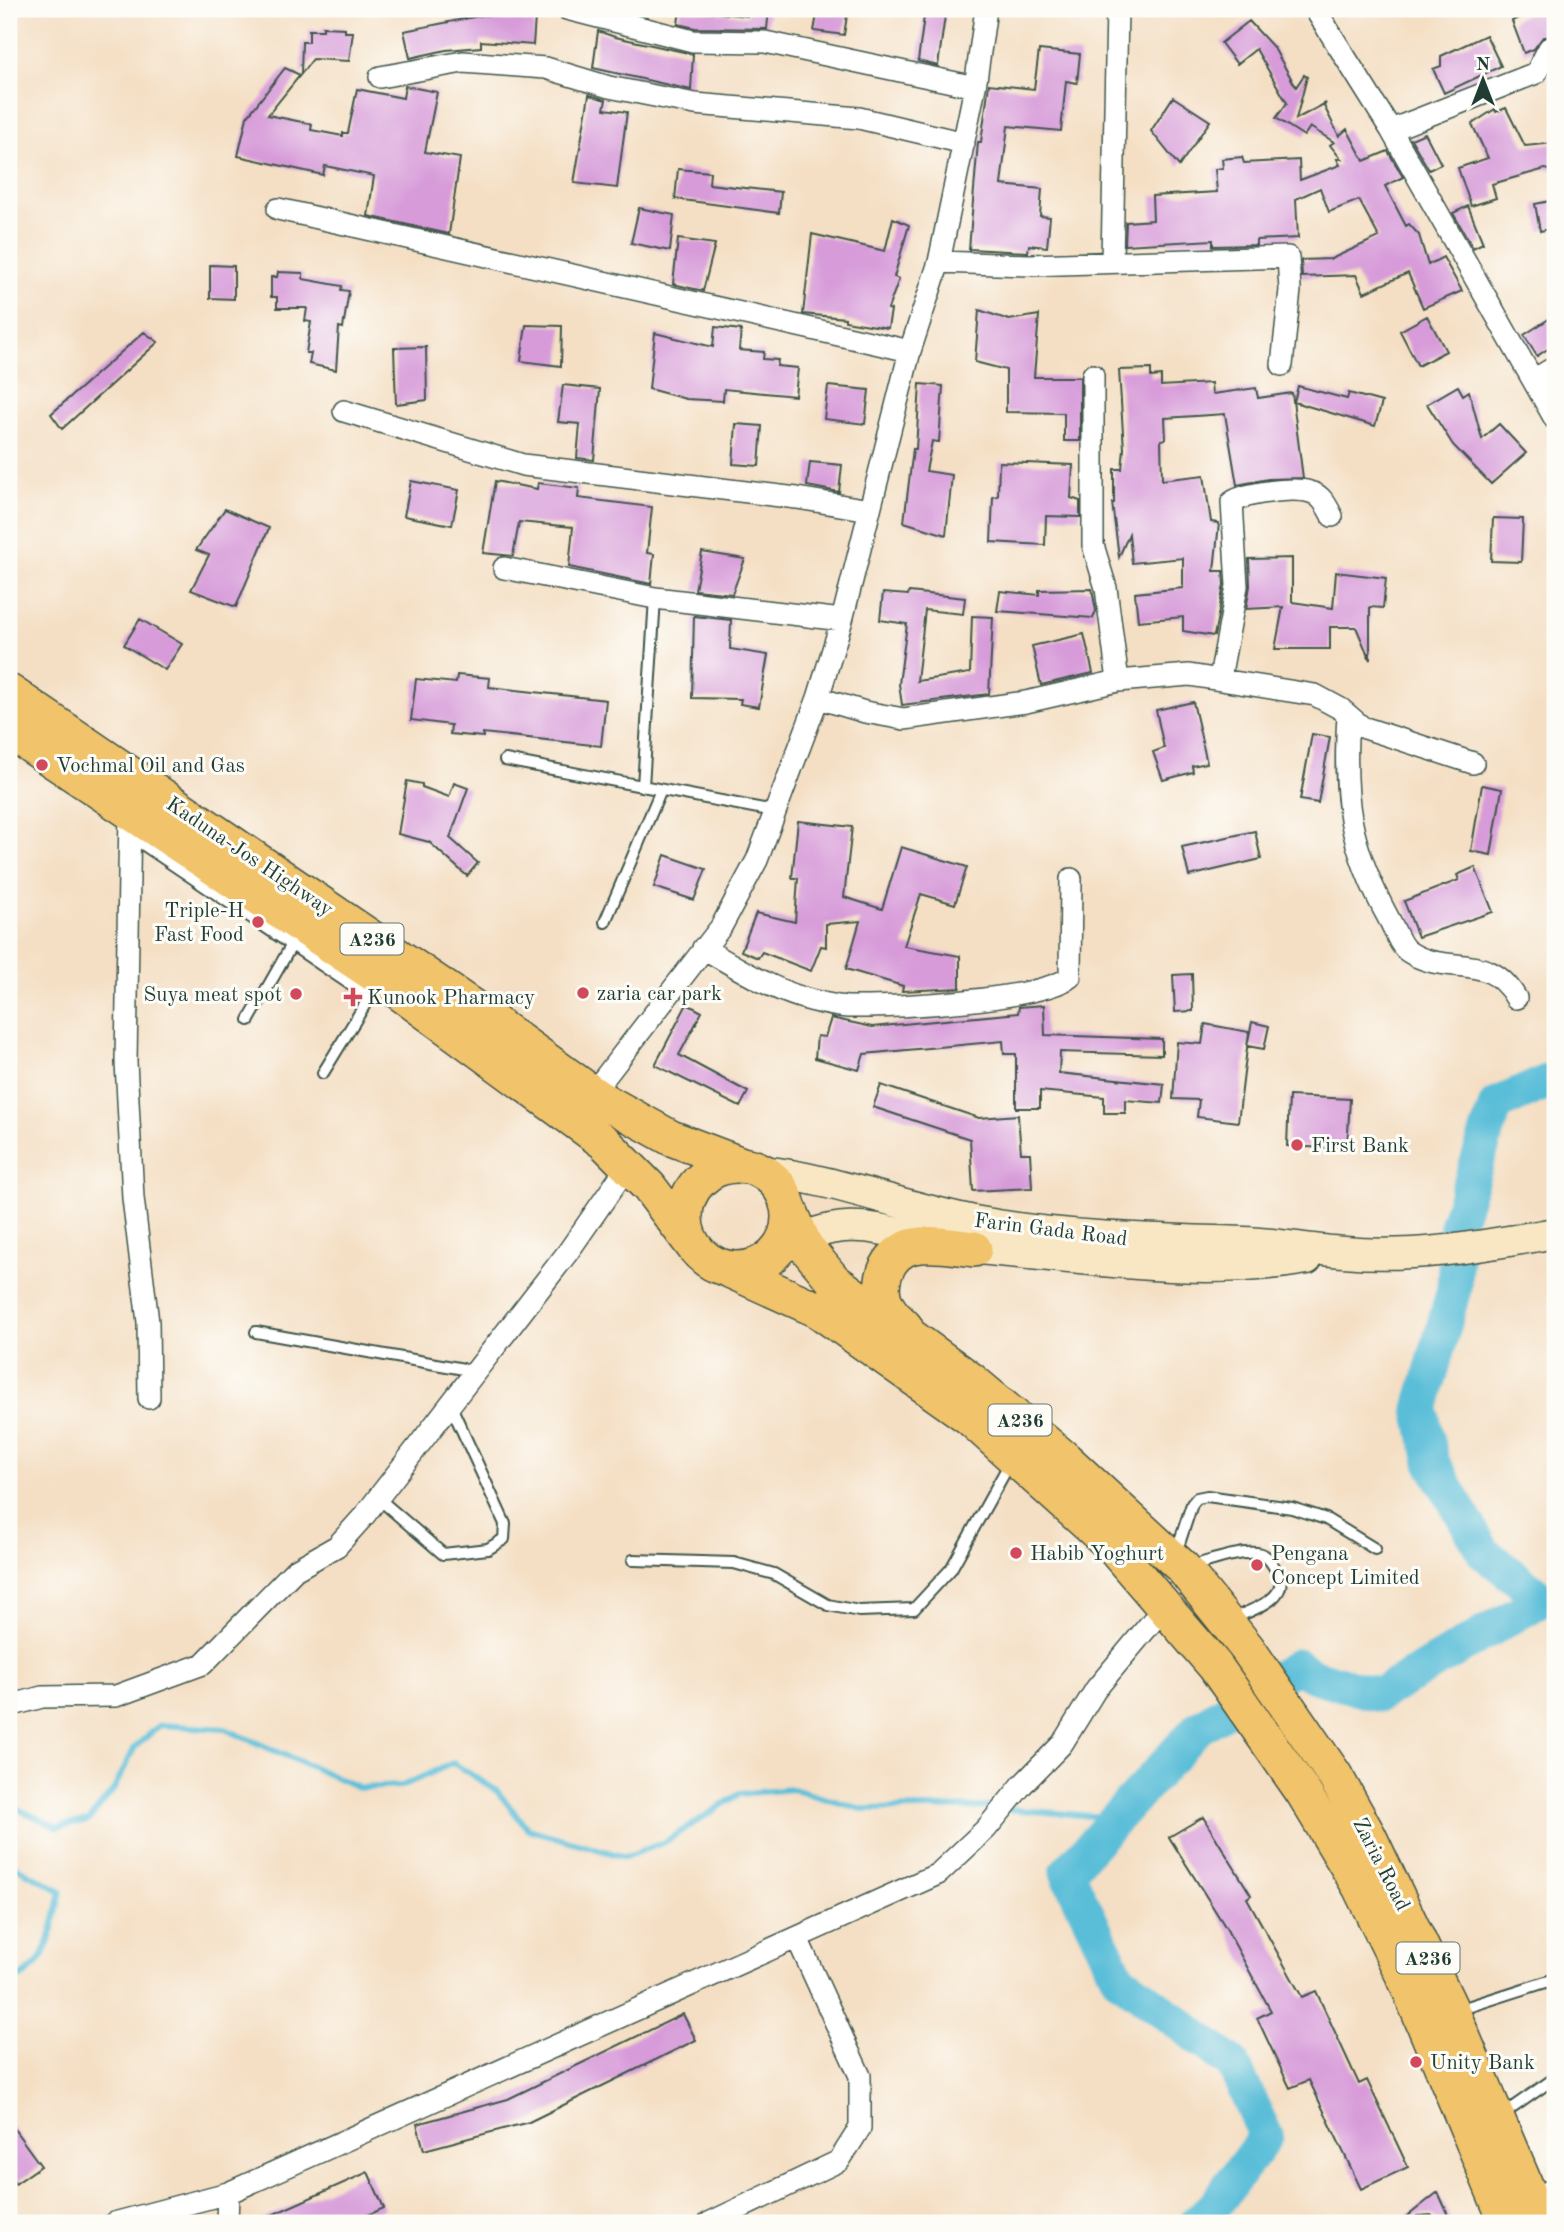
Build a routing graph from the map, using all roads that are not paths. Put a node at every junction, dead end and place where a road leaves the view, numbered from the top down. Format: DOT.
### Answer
graph roads {
  1 [pos="566,9"];
  2 [pos="986,9"];
  3 [pos="1117,9"];
  4 [pos="1315,9"];
  5 [pos="1549,48"];
  6 [pos="380,77"];
  7 [pos="975,87"];
  8 [pos="1391,130"];
  9 [pos="964,143"];
  10 [pos="278,209"];
  11 [pos="1112,261"];
  12 [pos="939,262"];
  13 [pos="910,351"];
  14 [pos="1282,365"];
  15 [pos="1555,367"];
  16 [pos="1093,375"];
  17 [pos="1533,380"];
  18 [pos="344,411"];
  19 [pos="1555,419"];
  20 [pos="870,510"];
  21 [pos="1332,516"];
  22 [pos="504,568"];
  23 [pos="655,598"];
  24 [pos="842,620"];
  25 [pos="1220,678"];
  26 [pos="1118,681"];
  27 [pos="9,692"];
  28 [pos="818,698"];
  29 [pos="1348,715"];
  30 [pos="9,731"];
  31 [pos="505,761"];
  32 [pos="1473,763"];
  33 [pos="643,786"];
  34 [pos="661,790"];
  35 [pos="774,811"];
  36 [pos="130,824"];
  37 [pos="1071,879"];
  38 [pos="606,922"];
  39 [pos="290,946"];
  40 [pos="704,948"];
  41 [pos="375,988"];
  42 [pos="1516,998"];
  43 [pos="248,1020"];
  44 [pos="323,1073"];
  45 [pos="592,1094"];
  46 [pos="629,1164"];
  47 [pos="753,1168"];
  48 [pos="1555,1233"];
  49 [pos="789,1245"];
  50 [pos="695,1248"];
  51 [pos="974,1249"];
  52 [pos="1345,1252"];
  53 [pos="725,1268"];
  54 [pos="256,1332"];
  55 [pos="920,1342"];
  56 [pos="475,1371"];
  57 [pos="149,1398"];
  58 [pos="450,1404"];
  59 [pos="1014,1455"];
  60 [pos="378,1498"];
  61 [pos="1375,1549"];
  62 [pos="633,1560"];
  63 [pos="1179,1564"];
  64 [pos="1165,1606"];
  65 [pos="1226,1621"];
  66 [pos="9,1706"];
  67 [pos="797,1938"];
  68 [pos="1555,1979"];
  69 [pos="1452,2012"];
  70 [pos="1555,2078"];
  71 [pos="1497,2118"];
  72 [pos="228,2193"];
  73 [pos="1542,2200"];
  74 [pos="114,2223"];
  75 [pos="227,2223"];
  76 [pos="709,2223"];
  77 [pos="1420,2223"];
  78 [pos="1432,2223"];
  79 [pos="1507,2223"];
  1 -- 7 [label="street"];
  2 -- 7 [label="street"];
  3 -- 11 [label="street"];
  4 -- 8 [label="street"];
  5 -- 8 [label="street"];
  6 -- 9 [label="street"];
  7 -- 9 [label="street"];
  8 -- 17 [label="street"];
  9 -- 12 [label="street"];
  10 -- 13 [label="street"];
  11 -- 12 [label="street"];
  11 -- 14 [label="street"];
  12 -- 13 [label="street"];
  13 -- 20 [label="street"];
  15 -- 17 [label="street"];
  16 -- 26 [label="street"];
  17 -- 19 [label="street"];
  18 -- 20 [label="street"];
  20 -- 24 [label="street"];
  21 -- 25 [label="street"];
  22 -- 23 [label="street"];
  23 -- 24 [label="street"];
  23 -- 33 [label="lane"];
  24 -- 28 [label="street"];
  25 -- 26 [label="street"];
  25 -- 29 [label="street"];
  26 -- 28 [label="street"];
  27 -- 45 [label="highway, Kaduna-Jos Highway / A236"];
  28 -- 35 [label="street"];
  29 -- 32 [label="street"];
  29 -- 42 [label="street"];
  30 -- 36 [label="highway, Kaduna-Jos Highway / A236"];
  31 -- 33 [label="lane"];
  33 -- 34 [label="lane"];
  34 -- 35 [label="lane"];
  34 -- 38 [label="lane"];
  35 -- 40 [label="street"];
  36 -- 39 [label="lane"];
  36 -- 41 [label="highway, Kaduna-Jos Highway / A236"];
  36 -- 57 [label="street"];
  37 -- 40 [label="street"];
  39 -- 41 [label="lane"];
  39 -- 43 [label="lane"];
  40 -- 45 [label="street"];
  41 -- 44 [label="lane"];
  41 -- 46 [label="highway, Kaduna-Jos Highway / A236"];
  45 -- 47 [label="highway, Kaduna-Jos Highway / A236"];
  46 -- 50 [label="highway, Kaduna-Jos Highway / A236"];
  46 -- 56 [label="street"];
  47 -- 49 [label="highway, A236"];
  47 -- 50 [label="highway"];
  47 -- 52 [label="main road, Farin Gada Road"];
  48 -- 52 [label="main road, Farin Gada Road"];
  49 -- 51 [label="main road, Farin Gada Road"];
  49 -- 53 [label="highway"];
  49 -- 55 [label="highway, A236"];
  50 -- 53 [label="highway, A236"];
  51 -- 52 [label="main road, Farin Gada Road"];
  51 -- 55 [label="highway, A236"];
  53 -- 59 [label="highway, A236"];
  54 -- 56 [label="lane"];
  55 -- 63 [label="highway, A236"];
  56 -- 58 [label="street"];
  58 -- 60 [label="street"];
  58 -- 60 [label="lane"];
  59 -- 62 [label="lane"];
  59 -- 64 [label="highway, A236"];
  60 -- 66 [label="street"];
  61 -- 63 [label="lane"];
  63 -- 65 [label="highway, A236"];
  63 -- 65 [label="lane"];
  64 -- 67 [label="street"];
  64 -- 79 [label="highway, A236"];
  65 -- 69 [label="highway, Zaria Road / A236"];
  67 -- 72 [label="street"];
  67 -- 76 [label="street"];
  68 -- 69 [label="lane"];
  69 -- 71 [label="highway, Zaria Road / A236"];
  70 -- 71 [label="lane"];
  71 -- 73 [label="highway, Zaria Road / A236"];
  72 -- 74 [label="street"];
  72 -- 75 [label="street"];
  77 -- 78 [label="lane"];
}
